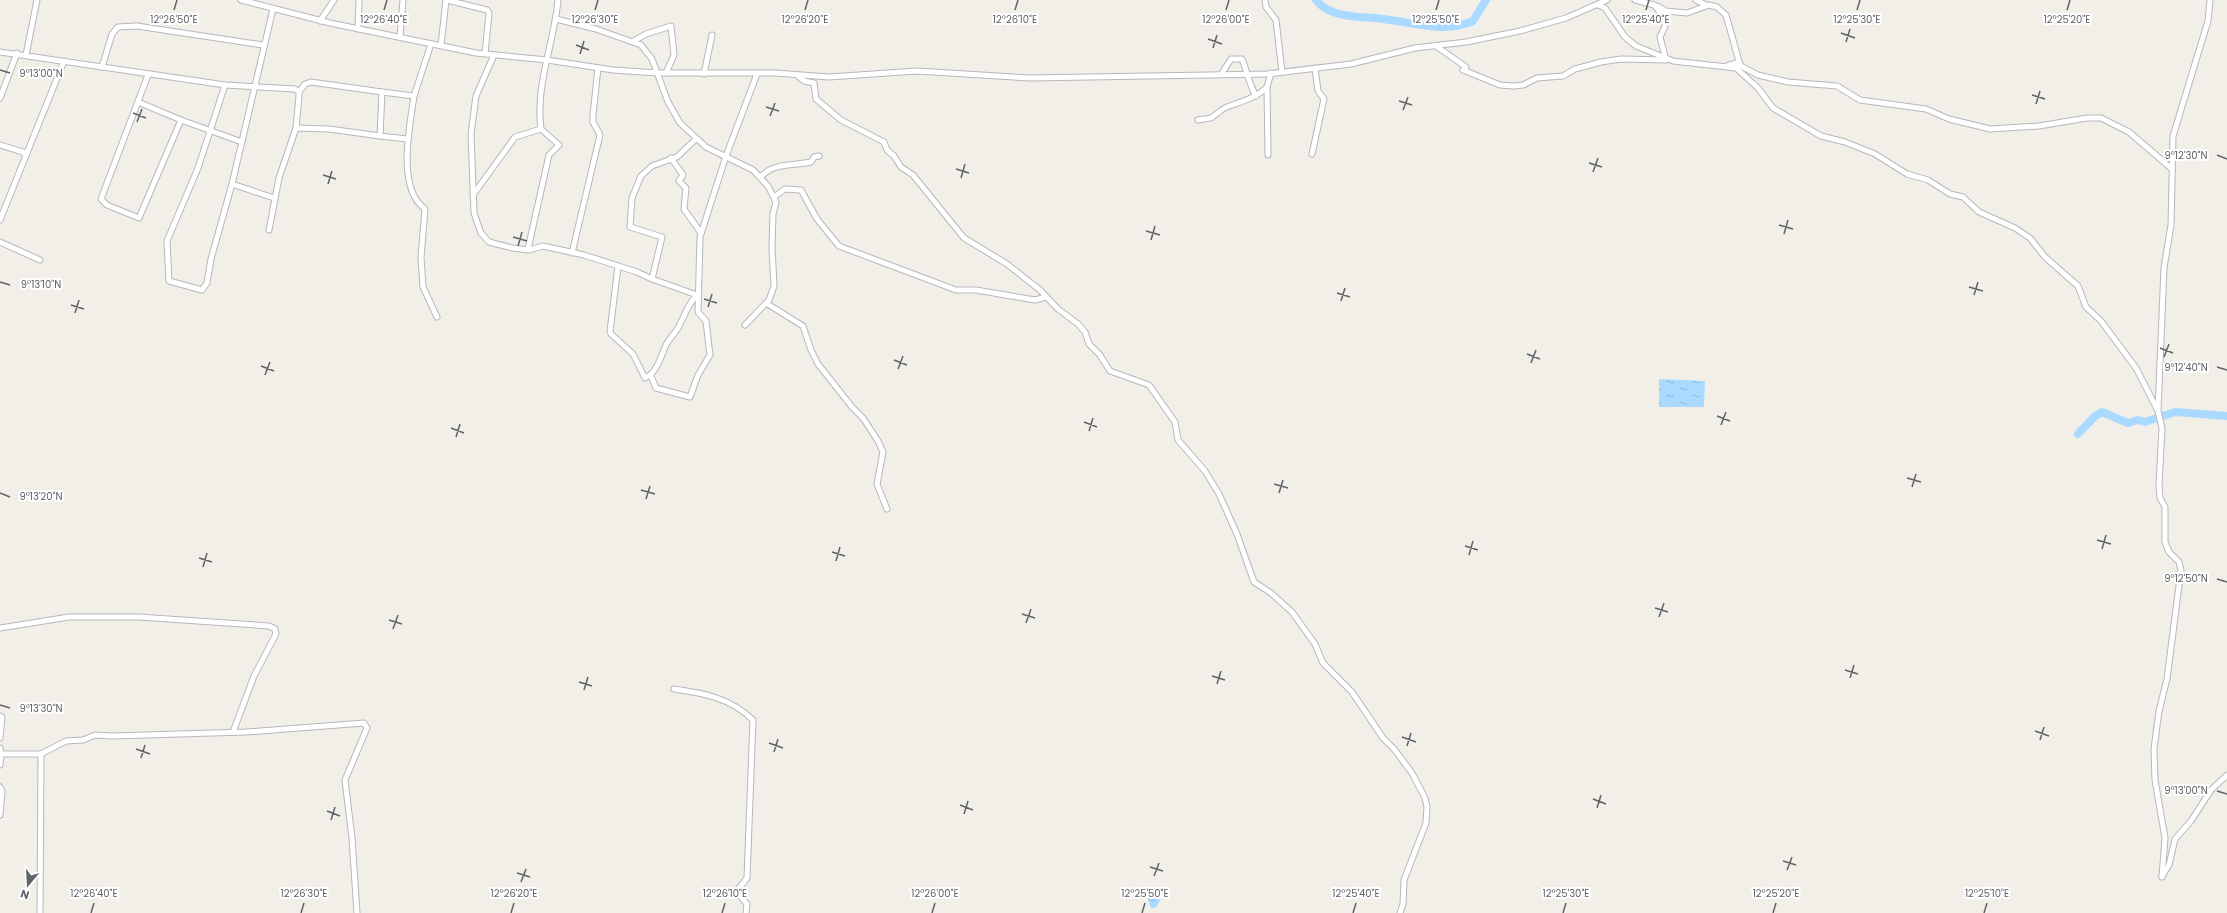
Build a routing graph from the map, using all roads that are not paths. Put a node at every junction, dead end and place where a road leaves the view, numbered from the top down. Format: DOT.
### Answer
graph roads {
  1 [pos="37,0"];
  2 [pos="241,0"];
  3 [pos="334,0"];
  4 [pos="359,0"];
  5 [pos="403,0"];
  6 [pos="446,0"];
  7 [pos="558,0"];
  8 [pos="1265,0"];
  9 [pos="1607,0"];
  10 [pos="1635,0"];
  11 [pos="1696,0"];
  12 [pos="2210,0"];
  13 [pos="258,3"];
  14 [pos="1598,5"];
  15 [pos="1654,5"];
  16 [pos="1706,5"];
  17 [pos="273,9"];
  18 [pos="556,19"];
  19 [pos="320,21"];
  20 [pos="358,29"];
  21 [pos="712,35"];
  22 [pos="400,37"];
  23 [pos="634,41"];
  24 [pos="431,44"];
  25 [pos="440,45"];
  26 [pos="263,46"];
  27 [pos="1436,46"];
  28 [pos="0,52"];
  29 [pos="17,53"];
  30 [pos="485,54"];
  31 [pos="26,55"];
  32 [pos="494,55"];
  33 [pos="64,60"];
  34 [pos="547,60"];
  35 [pos="1666,60"];
  36 [pos="1740,65"];
  37 [pos="1726,66"];
  38 [pos="102,67"];
  39 [pos="598,68"];
  40 [pos="1315,68"];
  41 [pos="1282,72"];
  42 [pos="1744,72"];
  43 [pos="658,73"];
  44 [pos="666,73"];
  45 [pos="1271,73"];
  46 [pos="704,74"];
  47 [pos="757,74"];
  48 [pos="795,74"];
  49 [pos="1222,74"];
  50 [pos="1245,74"];
  51 [pos="148,75"];
  52 [pos="225,85"];
  53 [pos="254,86"];
  54 [pos="1267,87"];
  55 [pos="299,92"];
  56 [pos="382,92"];
  57 [pos="414,96"];
  58 [pos="1256,96"];
  59 [pos="0,98"];
  60 [pos="138,102"];
  61 [pos="181,120"];
  62 [pos="1198,120"];
  63 [pos="296,128"];
  64 [pos="541,129"];
  65 [pos="211,131"];
  66 [pos="380,136"];
  67 [pos="696,139"];
  68 [pos="407,140"];
  69 [pos="242,142"];
  70 [pos="0,145"];
  71 [pos="1312,154"];
  72 [pos="1268,155"];
  73 [pos="26,156"];
  74 [pos="726,156"];
  75 [pos="818,156"];
  76 [pos="671,158"];
  77 [pos="2172,169"];
  78 [pos="761,177"];
  79 [pos="232,184"];
  80 [pos="473,195"];
  81 [pos="774,197"];
  82 [pos="274,198"];
  83 [pos="0,220"];
  84 [pos="270,230"];
  85 [pos="701,233"];
  86 [pos="0,242"];
  87 [pos="528,250"];
  88 [pos="572,253"];
  89 [pos="40,260"];
  90 [pos="618,266"];
  91 [pos="652,279"];
  92 [pos="696,295"];
  93 [pos="1046,297"];
  94 [pos="766,303"];
  95 [pos="437,317"];
  96 [pos="745,325"];
  97 [pos="651,376"];
  98 [pos="2158,411"];
  99 [pos="887,509"];
  100 [pos="0,628"];
  101 [pos="674,689"];
  102 [pos="0,716"];
  103 [pos="233,732"];
  104 [pos="0,738"];
  105 [pos="0,748"];
  106 [pos="1,754"];
  107 [pos="41,754"];
  108 [pos="0,765"];
  109 [pos="2227,776"];
  110 [pos="1,790"];
  111 [pos="0,815"];
  112 [pos="40,913"];
  113 [pos="357,913"];
  114 [pos="746,913"];
  115 [pos="1400,913"];
  1 -- 31 [label="street"];
  2 -- 13 [label="street"];
  3 -- 19 [label="street"];
  4 -- 20 [label="street"];
  5 -- 22 [label="street"];
  6 -- 25 [label="street"];
  6 -- 30 [label="street"];
  7 -- 18 [label="street"];
  8 -- 41 [label="street"];
  9 -- 14 [label="street"];
  10 -- 15 [label="street"];
  11 -- 16 [label="street"];
  12 -- 77 [label="street"];
  13 -- 17 [label="street"];
  14 -- 27 [label="street"];
  14 -- 35 [label="street"];
  15 -- 16 [label="street"];
  15 -- 35 [label="street"];
  16 -- 36 [label="street"];
  17 -- 19 [label="street"];
  17 -- 26 [label="street"];
  18 -- 23 [label="street"];
  18 -- 34 [label="street"];
  19 -- 20 [label="street"];
  20 -- 22 [label="street"];
  21 -- 46 [label="street"];
  22 -- 24 [label="street"];
  23 -- 43 [label="street"];
  23 -- 44 [label="street"];
  24 -- 25 [label="street"];
  24 -- 57 [label="street"];
  25 -- 30 [label="street"];
  26 -- 38 [label="street"];
  26 -- 53 [label="street"];
  27 -- 35 [label="street"];
  27 -- 40 [label="street"];
  28 -- 29 [label="street"];
  29 -- 31 [label="street"];
  29 -- 59 [label="street"];
  30 -- 32 [label="street"];
  31 -- 33 [label="street"];
  32 -- 34 [label="street"];
  32 -- 80 [label="street"];
  33 -- 38 [label="street"];
  33 -- 73 [label="street"];
  34 -- 39 [label="street"];
  34 -- 64 [label="street"];
  35 -- 37 [label="street"];
  36 -- 37 [label="street"];
  36 -- 42 [label="street"];
  37 -- 42 [label="street"];
  38 -- 51 [label="street"];
  39 -- 43 [label="street"];
  39 -- 88 [label="street"];
  40 -- 41 [label="street"];
  40 -- 71 [label="street"];
  41 -- 45 [label="street"];
  42 -- 77 [label="street"];
  42 -- 98 [label="street"];
  43 -- 44 [label="street"];
  43 -- 67 [label="street"];
  44 -- 46 [label="street"];
  45 -- 50 [label="street"];
  45 -- 54 [label="street"];
  46 -- 47 [label="street"];
  47 -- 48 [label="street"];
  47 -- 74 [label="street"];
  48 -- 49 [label="street"];
  48 -- 93 [label="street"];
  49 -- 50 [label="street"];
  49 -- 50 [label="street"];
  50 -- 58 [label="street"];
  51 -- 52 [label="street"];
  51 -- 60 [label="street"];
  52 -- 53 [label="street"];
  52 -- 65 [label="street"];
  53 -- 55 [label="street"];
  53 -- 69 [label="street"];
  54 -- 58 [label="street"];
  54 -- 72 [label="street"];
  55 -- 56 [label="street"];
  55 -- 63 [label="street"];
  56 -- 57 [label="street"];
  56 -- 66 [label="street"];
  57 -- 68 [label="street"];
  58 -- 62 [label="street"];
  60 -- 61 [label="street"];
  60 -- 61 [label="street"];
  61 -- 65 [label="street"];
  63 -- 66 [label="street"];
  63 -- 82 [label="street"];
  64 -- 80 [label="street"];
  64 -- 87 [label="street"];
  65 -- 69 [label="street"];
  65 -- 79 [label="street"];
  66 -- 68 [label="street"];
  67 -- 74 [label="street"];
  67 -- 76 [label="street"];
  68 -- 95 [label="street"];
  69 -- 79 [label="street"];
  70 -- 73 [label="street"];
  73 -- 83 [label="street"];
  74 -- 78 [label="street"];
  74 -- 85 [label="street"];
  75 -- 78 [label="street"];
  76 -- 85 [label="street"];
  76 -- 91 [label="street"];
  77 -- 98 [label="street"];
  78 -- 81 [label="street"];
  79 -- 82 [label="street"];
  80 -- 87 [label="street"];
  81 -- 93 [label="street"];
  81 -- 94 [label="street"];
  82 -- 84 [label="street"];
  85 -- 92 [label="street"];
  86 -- 89 [label="street"];
  87 -- 88 [label="street"];
  88 -- 90 [label="street"];
  90 -- 91 [label="street"];
  90 -- 97 [label="street"];
  91 -- 92 [label="street"];
  92 -- 97 [label="street"];
  92 -- 97 [label="street"];
  93 -- 115 [label="street"];
  94 -- 96 [label="street"];
  94 -- 99 [label="street"];
  98 -- 109 [label="street"];
  100 -- 103 [label="street"];
  101 -- 114 [label="street"];
  102 -- 104 [label="street"];
  103 -- 107 [label="street"];
  103 -- 113 [label="street"];
  105 -- 106 [label="street"];
  106 -- 107 [label="street"];
  106 -- 108 [label="street"];
  107 -- 112 [label="street"];
  110 -- 111 [label="street"];
}
